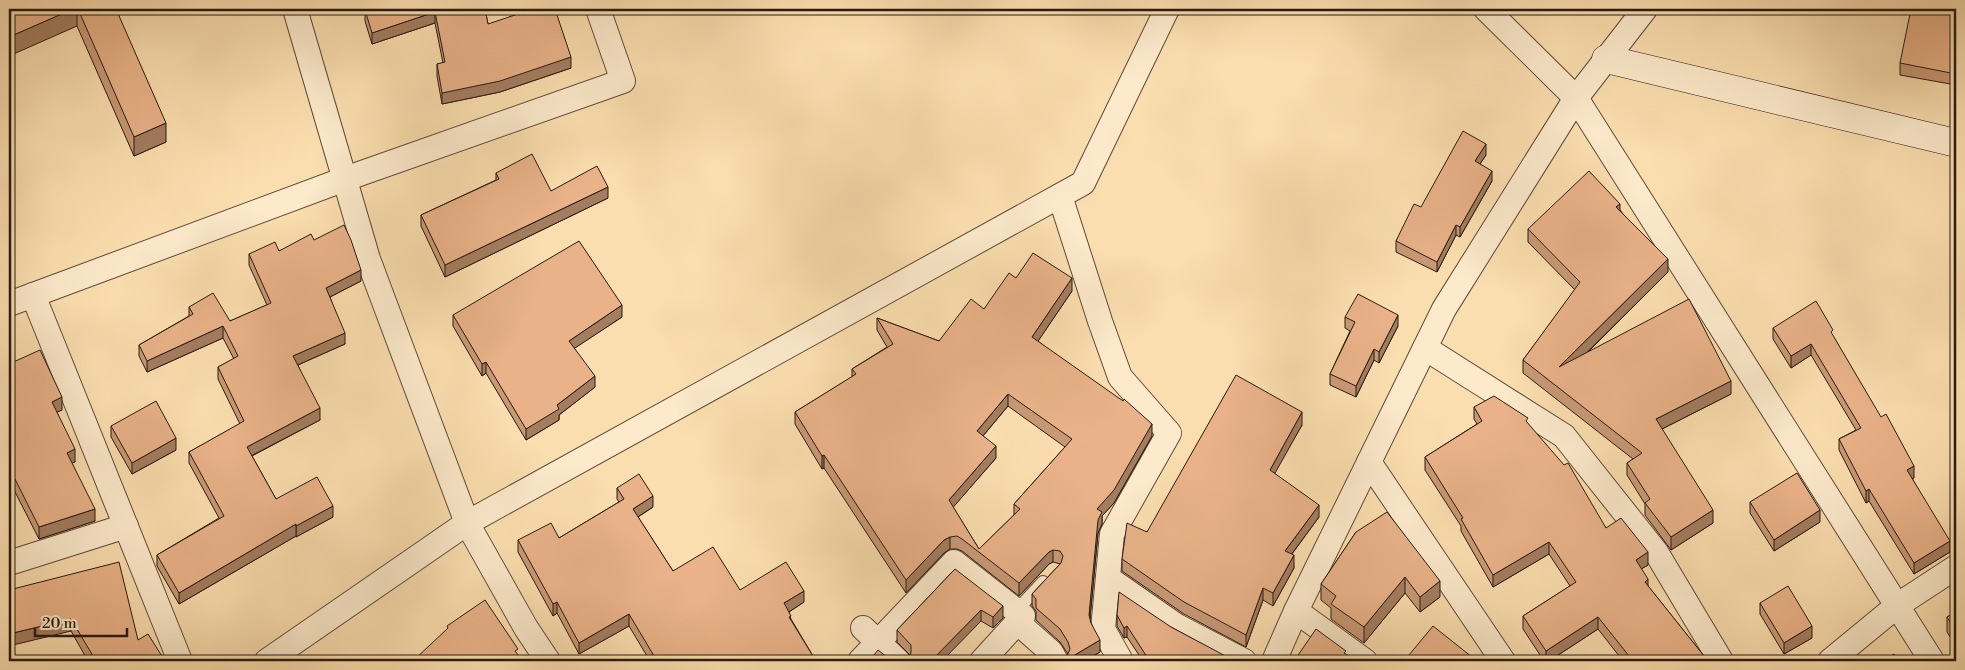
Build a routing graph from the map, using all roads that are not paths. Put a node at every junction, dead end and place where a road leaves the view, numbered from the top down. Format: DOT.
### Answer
graph roads {
  1 [pos="295,9"];
  2 [pos="598,9"];
  3 [pos="1167,9"];
  4 [pos="1486,9"];
  5 [pos="1645,9"];
  6 [pos="1606,59"];
  7 [pos="1576,98"];
  8 [pos="1956,143"];
  9 [pos="345,180"];
  10 [pos="1060,196"];
  11 [pos="33,295"];
  12 [pos="9,304"];
  13 [pos="1425,348"];
  14 [pos="1369,462"];
  15 [pos="467,524"];
  16 [pos="126,526"];
  17 [pos="9,564"];
  18 [pos="1956,567"];
  19 [pos="1055,570"];
  20 [pos="1108,578"];
  21 [pos="1898,605"];
  22 [pos="1296,611"];
  23 [pos="1017,617"];
  24 [pos="870,635"];
  25 [pos="180,661"];
  26 [pos="267,661"];
  27 [pos="548,661"];
  28 [pos="860,661"];
  29 [pos="898,661"];
  30 [pos="982,661"];
  31 [pos="1056,661"];
  32 [pos="1121,661"];
  33 [pos="1244,661"];
  34 [pos="1274,661"];
  35 [pos="1365,661"];
  36 [pos="1503,661"];
  37 [pos="1721,661"];
  38 [pos="1830,661"];
  39 [pos="1932,661"];
  1 -- 9 [label="street"];
  2 -- 9 [label="street"];
  3 -- 10 [label="street"];
  4 -- 7 [label="street"];
  5 -- 6 [label="street"];
  6 -- 7 [label="street"];
  6 -- 8 [label="street"];
  7 -- 13 [label="street"];
  7 -- 21 [label="street"];
  9 -- 11 [label="street"];
  9 -- 15 [label="street"];
  10 -- 15 [label="street"];
  10 -- 20 [label="street"];
  11 -- 12 [label="street"];
  11 -- 16 [label="street"];
  13 -- 14 [label="street"];
  13 -- 37 [label="street"];
  14 -- 22 [label="street"];
  14 -- 36 [label="street"];
  15 -- 26 [label="street"];
  15 -- 27 [label="street"];
  16 -- 17 [label="street"];
  16 -- 25 [label="street"];
  18 -- 21 [label="street"];
  19 -- 23 [label="lane"];
  20 -- 32 [label="street"];
  20 -- 33 [label="street"];
  21 -- 38 [label="street"];
  21 -- 39 [label="street"];
  22 -- 34 [label="street"];
  22 -- 35 [label="street"];
  23 -- 24 [label="street"];
  23 -- 30 [label="street"];
  23 -- 31 [label="street"];
  24 -- 28 [label="street"];
  24 -- 29 [label="street"];
}
